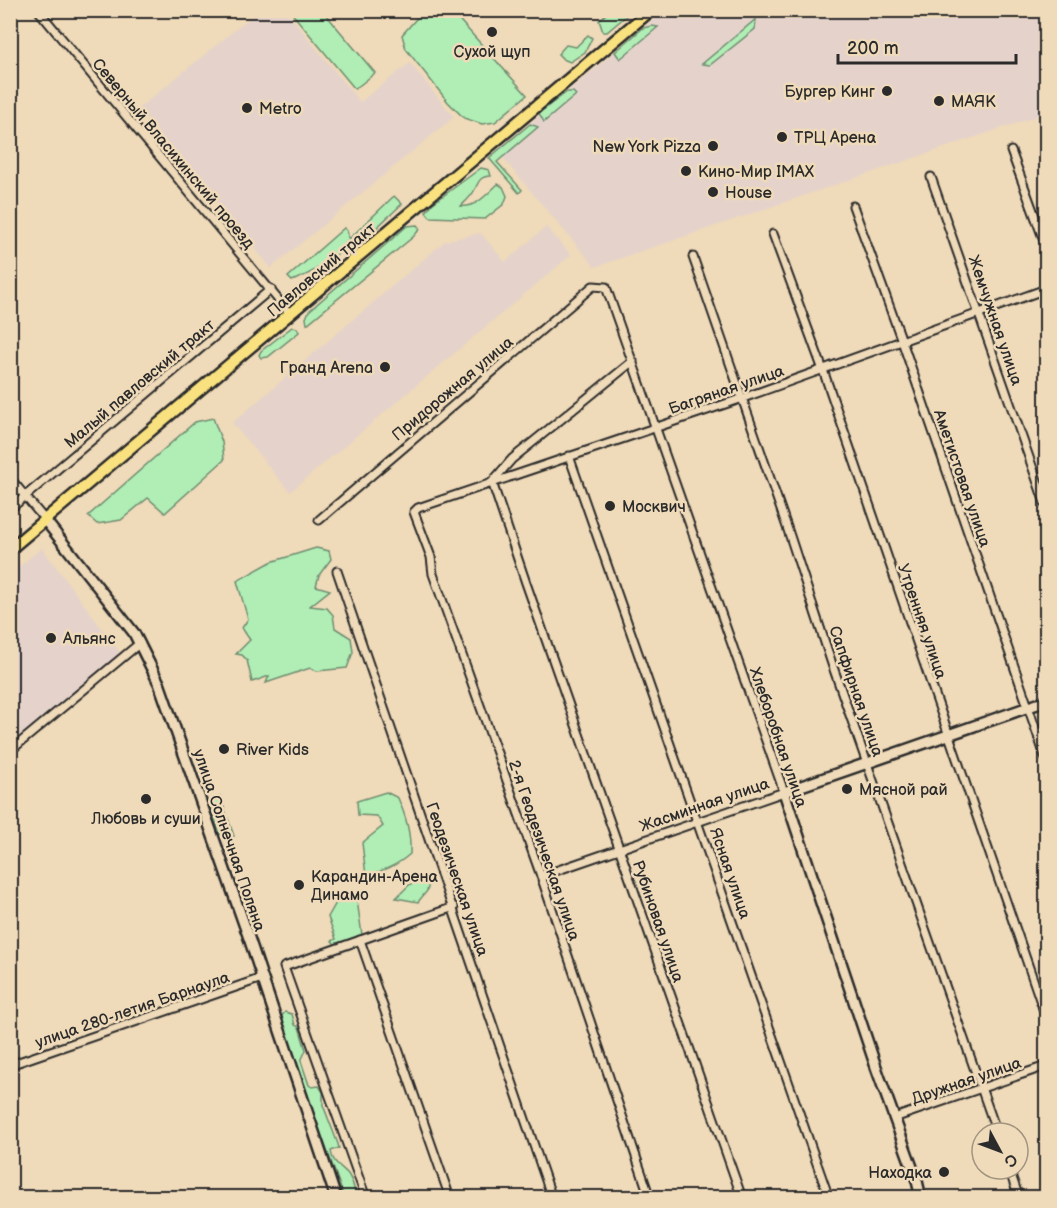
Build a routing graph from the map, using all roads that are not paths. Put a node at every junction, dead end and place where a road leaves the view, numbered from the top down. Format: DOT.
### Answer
graph roads {
  1 [pos="38,10"];
  2 [pos="651,10"];
  3 [pos="1011,150"];
  4 [pos="931,177"];
  5 [pos="853,206"];
  6 [pos="773,234"];
  7 [pos="1047,246"];
  8 [pos="693,257"];
  9 [pos="606,287"];
  10 [pos="1047,289"];
  11 [pos="271,290"];
  12 [pos="979,313"];
  13 [pos="290,314"];
  14 [pos="902,341"];
  15 [pos="633,361"];
  16 [pos="823,370"];
  17 [pos="743,398"];
  18 [pos="655,427"];
  19 [pos="569,456"];
  20 [pos="10,478"];
  21 [pos="492,482"];
  22 [pos="26,496"];
  23 [pos="1047,506"];
  24 [pos="10,509"];
  25 [pos="414,512"];
  26 [pos="45,520"];
  27 [pos="319,520"];
  28 [pos="10,549"];
  29 [pos="337,571"];
  30 [pos="140,643"];
  31 [pos="1047,701"];
  32 [pos="1029,707"];
  33 [pos="948,735"];
  34 [pos="10,751"];
  35 [pos="1047,759"];
  36 [pos="868,763"];
  37 [pos="784,792"];
  38 [pos="699,823"];
  39 [pos="620,849"];
  40 [pos="541,876"];
  41 [pos="454,907"];
  42 [pos="360,940"];
  43 [pos="262,978"];
  44 [pos="1047,1017"];
  45 [pos="10,1065"];
  46 [pos="1047,1066"];
  47 [pos="982,1089"];
  48 [pos="894,1119"];
  49 [pos="993,1121"];
  50 [pos="1013,1181"];
  51 [pos="336,1197"];
  52 [pos="366,1197"];
  53 [pos="450,1197"];
  54 [pos="552,1197"];
  55 [pos="650,1197"];
  56 [pos="742,1197"];
  57 [pos="829,1197"];
  58 [pos="921,1197"];
  59 [pos="1019,1197"];
  1 -- 11 [label="street, Северный Власихинский проезд"];
  2 -- 13 [label="main road, Павловский тракт"];
  3 -- 7 [label="street"];
  4 -- 12 [label="street, Жемчужная улица"];
  5 -- 14 [label="street, Аметистовая улица"];
  6 -- 16 [label="street, Утренняя улица"];
  8 -- 17 [label="street, Сапфирная улица"];
  9 -- 15 [label="street, Хлеборобная улица"];
  9 -- 27 [label="street, Придорожная улица"];
  10 -- 12 [label="street, Багряная улица"];
  11 -- 13 [label="street, Северный Власихинский проезд"];
  11 -- 22 [label="street, Малый павловский тракт"];
  12 -- 14 [label="street, Багряная улица"];
  12 -- 23 [label="street, Жемчужная улица"];
  13 -- 26 [label="main road, Павловский тракт"];
  14 -- 16 [label="street, Багряная улица"];
  14 -- 32 [label="street, Аметистовая улица"];
  15 -- 18 [label="street, Хлеборобная улица"];
  15 -- 21 [label="street"];
  16 -- 17 [label="street, Багряная улица"];
  16 -- 33 [label="street, Утренняя улица"];
  17 -- 18 [label="street, Багряная улица"];
  17 -- 36 [label="street, Сапфирная улица"];
  18 -- 19 [label="street, Багряная улица"];
  18 -- 37 [label="street, Хлеборобная улица"];
  19 -- 21 [label="street, Багряная улица"];
  19 -- 38 [label="street, Ясная улица"];
  20 -- 22 [label="street"];
  21 -- 25 [label="street, Багряная улица"];
  21 -- 39 [label="street, Рубиновая улица"];
  22 -- 24 [label="street"];
  22 -- 26 [label="street"];
  25 -- 40 [label="street, 2-я Геодезическая улица"];
  26 -- 28 [label="main road, Павловский тракт"];
  26 -- 30 [label="street, улица Солнечная Поляна"];
  29 -- 41 [label="street, Геодезическая улица"];
  30 -- 34 [label="street"];
  30 -- 43 [label="street, улица Солнечная Поляна"];
  31 -- 32 [label="street, Жасминная улица"];
  32 -- 33 [label="street, Жасминная улица"];
  32 -- 35 [label="street, Аметистовая улица"];
  33 -- 36 [label="street, Жасминная улица"];
  33 -- 44 [label="street, Утренняя улица"];
  36 -- 37 [label="street, Жасминная улица"];
  36 -- 47 [label="street, Сапфирная улица"];
  37 -- 38 [label="street, Жасминная улица"];
  37 -- 48 [label="street, Хлеборобная улица"];
  38 -- 39 [label="street, Жасминная улица"];
  38 -- 57 [label="street, Ясная улица"];
  39 -- 40 [label="street, Жасминная улица"];
  39 -- 56 [label="street, Рубиновая улица"];
  40 -- 55 [label="street, 2-я Геодезическая улица"];
  41 -- 42 [label="street"];
  41 -- 54 [label="street, Геодезическая улица"];
  42 -- 52 [label="street"];
  42 -- 53 [label="street"];
  43 -- 45 [label="street, улица 280-летия Барнаула"];
  43 -- 51 [label="street, улица Солнечная Поляна"];
  46 -- 47 [label="street, Дружная улица"];
  47 -- 48 [label="street, Дружная улица"];
  47 -- 49 [label="street, Сапфирная улица"];
  48 -- 58 [label="street, Хлеборобная улица"];
  50 -- 59 [label="street"];
}
